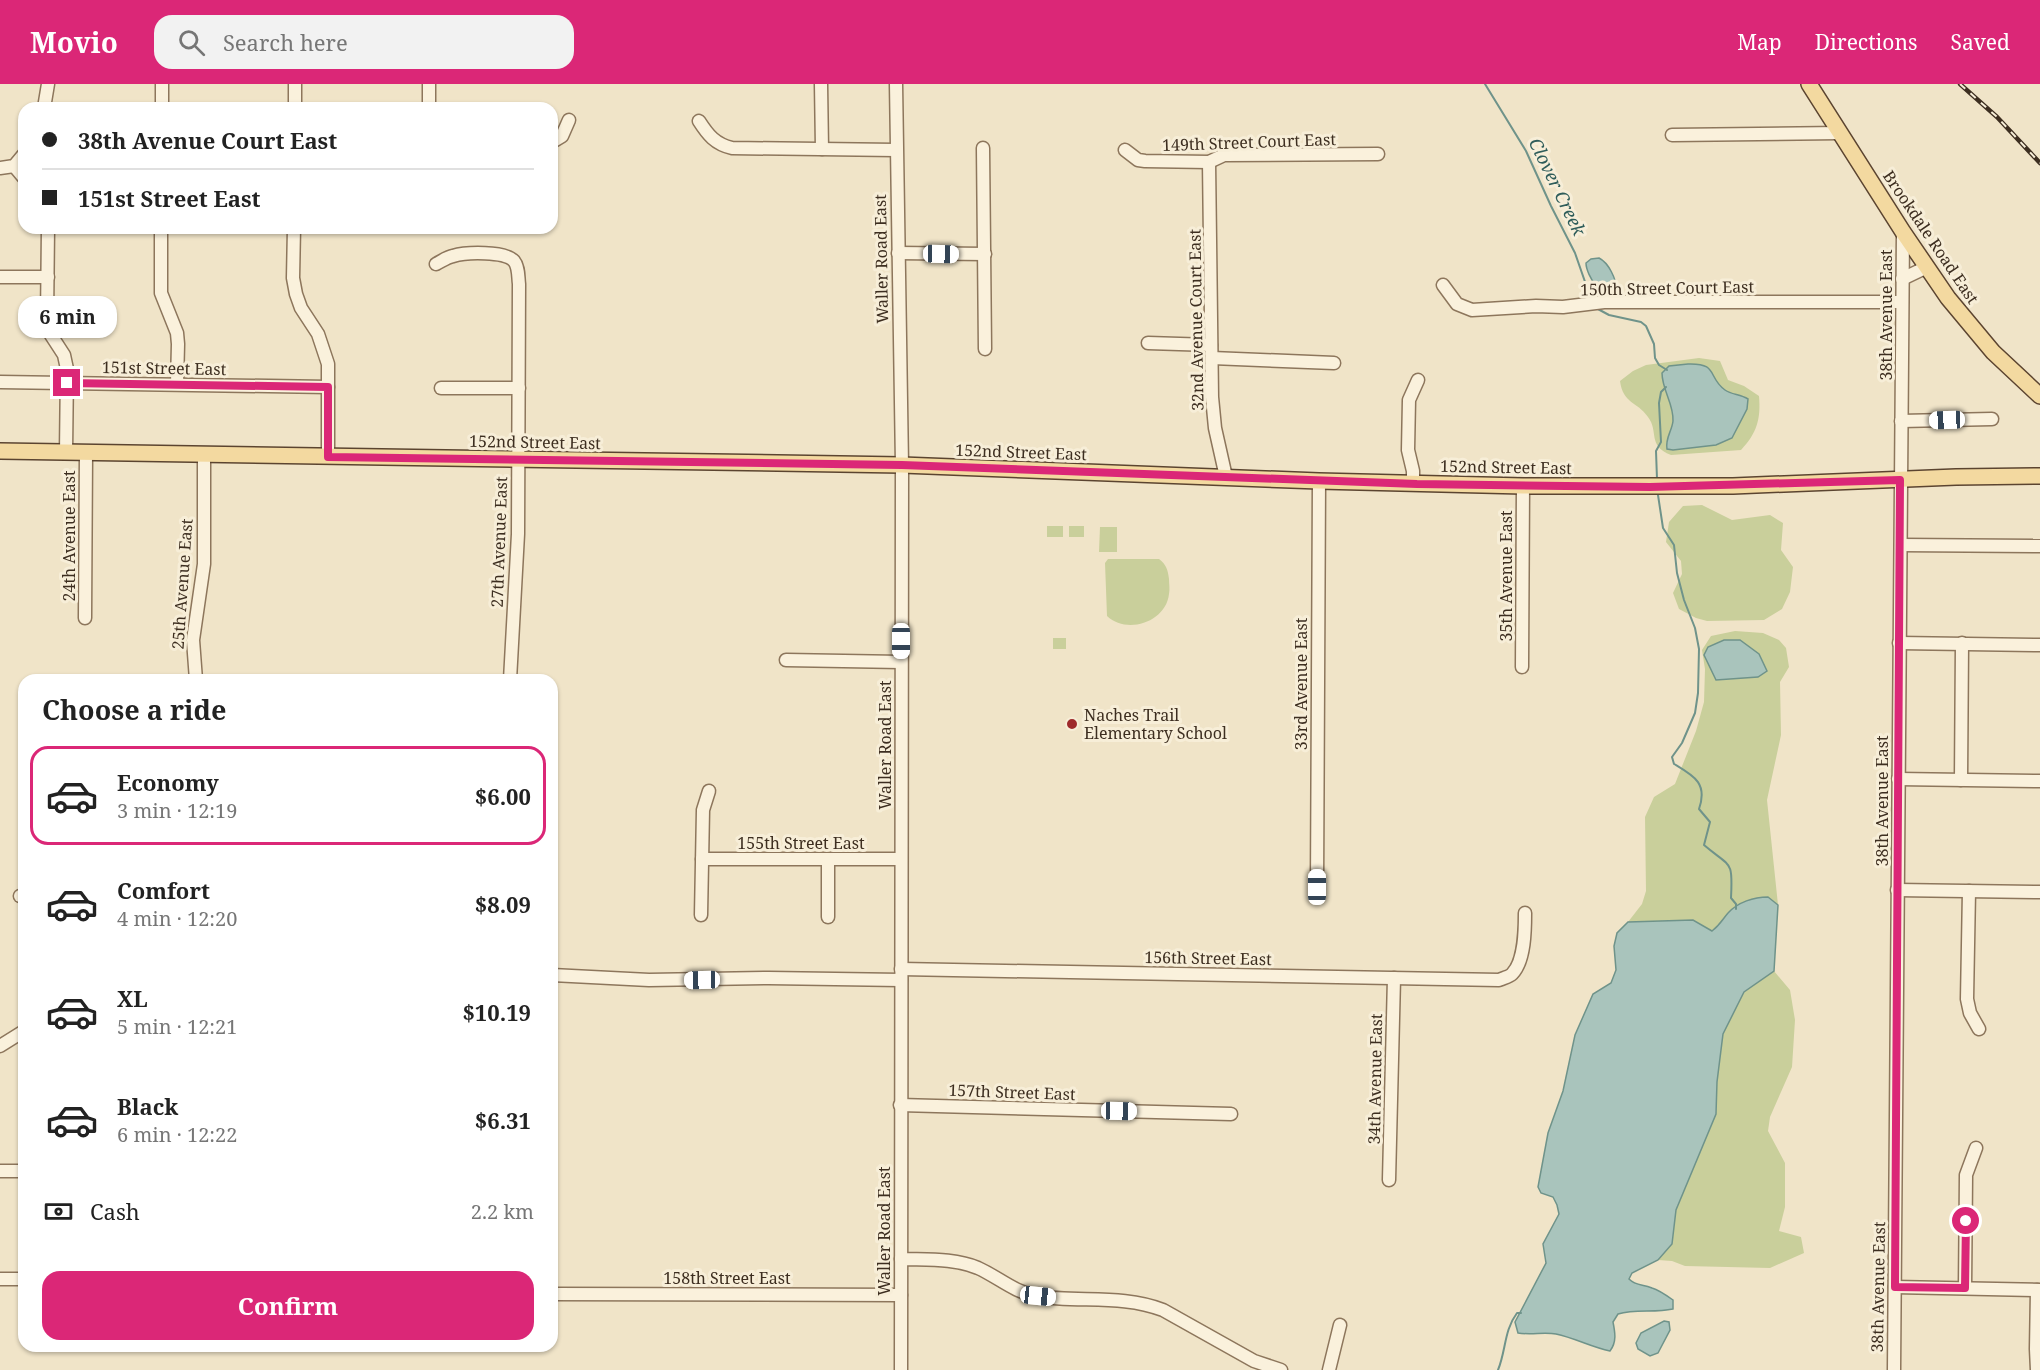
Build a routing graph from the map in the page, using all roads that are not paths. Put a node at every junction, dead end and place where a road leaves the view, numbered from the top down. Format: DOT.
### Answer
graph roads {
  1 [pos="48,84"];
  2 [pos="162,84"];
  3 [pos="295,84"];
  4 [pos="429,84"];
  5 [pos="821,84"];
  6 [pos="896,84"];
  7 [pos="1809,84"];
  8 [pos="45,102"];
  9 [pos="162,102"];
  10 [pos="295,102"];
  11 [pos="429,102"];
  12 [pos="568,120"];
  13 [pos="699,121"];
  14 [pos="1840,133"];
  15 [pos="1672,135"];
  16 [pos="558,138"];
  17 [pos="983,148"];
  18 [pos="822,149"];
  19 [pos="896,150"];
  20 [pos="1125,150"];
  21 [pos="1378,154"];
  22 [pos="18,161"];
  23 [pos="1209,162"];
  24 [pos="14,166"];
  25 [pos="0,168"];
  26 [pos="18,171"];
  27 [pos="1903,232"];
  28 [pos="48,234"];
  29 [pos="161,234"];
  30 [pos="294,234"];
  31 [pos="898,253"];
  32 [pos="985,254"];
  33 [pos="436,264"];
  34 [pos="1927,267"];
  35 [pos="0,277"];
  36 [pos="48,278"];
  37 [pos="1902,279"];
  38 [pos="1443,285"];
  39 [pos="1902,302"];
  40 [pos="1148,344"];
  41 [pos="985,349"];
  42 [pos="1212,351"];
  43 [pos="1334,363"];
  44 [pos="1418,380"];
  45 [pos="0,382"];
  46 [pos="67,383"];
  47 [pos="177,384"];
  48 [pos="328,387"];
  49 [pos="441,388"];
  50 [pos="519,388"];
  51 [pos="2040,396"];
  52 [pos="1992,419"];
  53 [pos="1901,421"];
  54 [pos="0,451"];
  55 [pos="66,452"];
  56 [pos="86,453"];
  57 [pos="204,455"];
  58 [pos="328,457"];
  59 [pos="518,459"];
  60 [pos="902,465"];
  61 [pos="2040,476"];
  62 [pos="1226,477"];
  63 [pos="1900,480"];
  64 [pos="1318,481"];
  65 [pos="1413,484"];
  66 [pos="1523,486"];
  67 [pos="1901,544"];
  68 [pos="2040,546"];
  69 [pos="85,618"];
  70 [pos="1899,643"];
  71 [pos="1962,643"];
  72 [pos="2040,645"];
  73 [pos="786,660"];
  74 [pos="901,662"];
  75 [pos="1522,667"];
  76 [pos="196,674"];
  77 [pos="510,674"];
  78 [pos="1898,779"];
  79 [pos="1960,780"];
  80 [pos="2040,781"];
  81 [pos="709,791"];
  82 [pos="702,859"];
  83 [pos="901,859"];
  84 [pos="828,860"];
  85 [pos="1317,887"];
  86 [pos="1897,890"];
  87 [pos="1969,891"];
  88 [pos="2040,892"];
  89 [pos="1525,913"];
  90 [pos="701,915"];
  91 [pos="828,917"];
  92 [pos="558,975"];
  93 [pos="901,975"];
  94 [pos="1394,978"];
  95 [pos="1979,1029"];
  96 [pos="18,1035"];
  97 [pos="0,1046"];
  98 [pos="900,1105"];
  99 [pos="1231,1113"];
  100 [pos="1976,1148"];
  101 [pos="0,1171"];
  102 [pos="18,1171"];
  103 [pos="1389,1180"];
  104 [pos="901,1259"];
  105 [pos="0,1278"];
  106 [pos="18,1279"];
  107 [pos="1895,1287"];
  108 [pos="1965,1288"];
  109 [pos="2038,1290"];
  110 [pos="558,1294"];
  111 [pos="901,1295"];
  112 [pos="1340,1325"];
  113 [pos="901,1370"];
  114 [pos="1281,1370"];
  115 [pos="1329,1370"];
  116 [pos="1894,1370"];
  117 [pos="2037,1370"];
  1 -- 8 [label="street"];
  2 -- 9 [label="street"];
  3 -- 10 [label="street"];
  4 -- 11 [label="street"];
  5 -- 18 [label="street"];
  6 -- 19 [label="street, Waller Road East"];
  7 -- 14 [label="main road, Brookdale Road East"];
  12 -- 16 [label="street"];
  13 -- 18 [label="street"];
  14 -- 15 [label="street"];
  14 -- 27 [label="main road, Brookdale Road East"];
  17 -- 32 [label="street"];
  18 -- 19 [label="street"];
  19 -- 31 [label="street, Waller Road East"];
  20 -- 23 [label="street, 149th Street Court East"];
  21 -- 23 [label="street, 149th Street Court East"];
  22 -- 24 [label="street"];
  23 -- 42 [label="street, 32nd Avenue Court East"];
  24 -- 25 [label="street"];
  24 -- 26 [label="street"];
  27 -- 34 [label="main road, Brookdale Road East"];
  27 -- 37 [label="street, 38th Avenue East"];
  28 -- 36 [label="street, 24th Avenue East"];
  29 -- 47 [label="street"];
  30 -- 48 [label="street"];
  31 -- 32 [label="street"];
  31 -- 60 [label="street, Waller Road East"];
  32 -- 41 [label="street"];
  33 -- 50 [label="street, 27th Avenue East"];
  34 -- 37 [label="street"];
  34 -- 51 [label="main road, Brookdale Road East"];
  35 -- 36 [label="street"];
  36 -- 46 [label="street, 24th Avenue East"];
  37 -- 39 [label="street, 38th Avenue East"];
  38 -- 39 [label="street, 150th Street Court East"];
  39 -- 53 [label="street, 38th Avenue East"];
  40 -- 42 [label="street"];
  42 -- 43 [label="street"];
  42 -- 62 [label="street, 32nd Avenue Court East"];
  44 -- 65 [label="street"];
  45 -- 46 [label="street, 151st Street East"];
  46 -- 47 [label="street, 151st Street East"];
  46 -- 55 [label="street, 24th Avenue East"];
  47 -- 48 [label="street, 151st Street East"];
  48 -- 58 [label="street"];
  49 -- 50 [label="street"];
  50 -- 59 [label="street, 27th Avenue East"];
  52 -- 53 [label="street"];
  53 -- 63 [label="street, 38th Avenue East"];
  54 -- 55 [label="main road, 152nd Street East"];
  55 -- 56 [label="main road, 152nd Street East"];
  56 -- 57 [label="main road, 152nd Street East"];
  56 -- 69 [label="street, 24th Avenue East"];
  57 -- 58 [label="main road, 152nd Street East"];
  57 -- 76 [label="street, 25th Avenue East"];
  58 -- 59 [label="main road, 152nd Street East"];
  59 -- 60 [label="main road, 152nd Street East"];
  59 -- 77 [label="street, 27th Avenue East"];
  60 -- 62 [label="main road, 152nd Street East"];
  60 -- 74 [label="street, Waller Road East"];
  61 -- 63 [label="main road, 152nd Street East"];
  62 -- 64 [label="main road, 152nd Street East"];
  63 -- 66 [label="main road, 152nd Street East"];
  63 -- 67 [label="street, 38th Avenue East"];
  64 -- 65 [label="main road, 152nd Street East"];
  64 -- 85 [label="street, 33rd Avenue East"];
  65 -- 66 [label="main road, 152nd Street East"];
  66 -- 75 [label="street, 35th Avenue East"];
  67 -- 68 [label="street"];
  67 -- 70 [label="street, 38th Avenue East"];
  70 -- 71 [label="street"];
  70 -- 78 [label="street, 38th Avenue East"];
  71 -- 72 [label="street"];
  71 -- 79 [label="street"];
  73 -- 74 [label="street"];
  74 -- 83 [label="street, Waller Road East"];
  78 -- 79 [label="street"];
  78 -- 86 [label="street, 38th Avenue East"];
  79 -- 80 [label="street"];
  81 -- 82 [label="street"];
  82 -- 84 [label="street, 155th Street East"];
  82 -- 90 [label="street"];
  83 -- 84 [label="street, 155th Street East"];
  83 -- 93 [label="street, Waller Road East"];
  84 -- 91 [label="street"];
  86 -- 87 [label="street"];
  86 -- 107 [label="street, 38th Avenue East"];
  87 -- 88 [label="street"];
  87 -- 95 [label="street"];
  89 -- 94 [label="street, 156th Street East"];
  92 -- 93 [label="street, 156th Street East"];
  93 -- 94 [label="street, 156th Street East"];
  93 -- 98 [label="street, Waller Road East"];
  94 -- 103 [label="street, 34th Avenue East"];
  96 -- 97 [label="street"];
  98 -- 99 [label="street, 157th Street East"];
  98 -- 104 [label="street, Waller Road East"];
  100 -- 108 [label="street"];
  101 -- 102 [label="street"];
  104 -- 111 [label="street, Waller Road East"];
  104 -- 114 [label="street"];
  105 -- 106 [label="street"];
  107 -- 108 [label="street"];
  107 -- 116 [label="street, 38th Avenue East"];
  108 -- 109 [label="street"];
  109 -- 117 [label="street"];
  110 -- 111 [label="street, 158th Street East"];
  111 -- 113 [label="street, Waller Road East"];
  112 -- 115 [label="street"];
}
